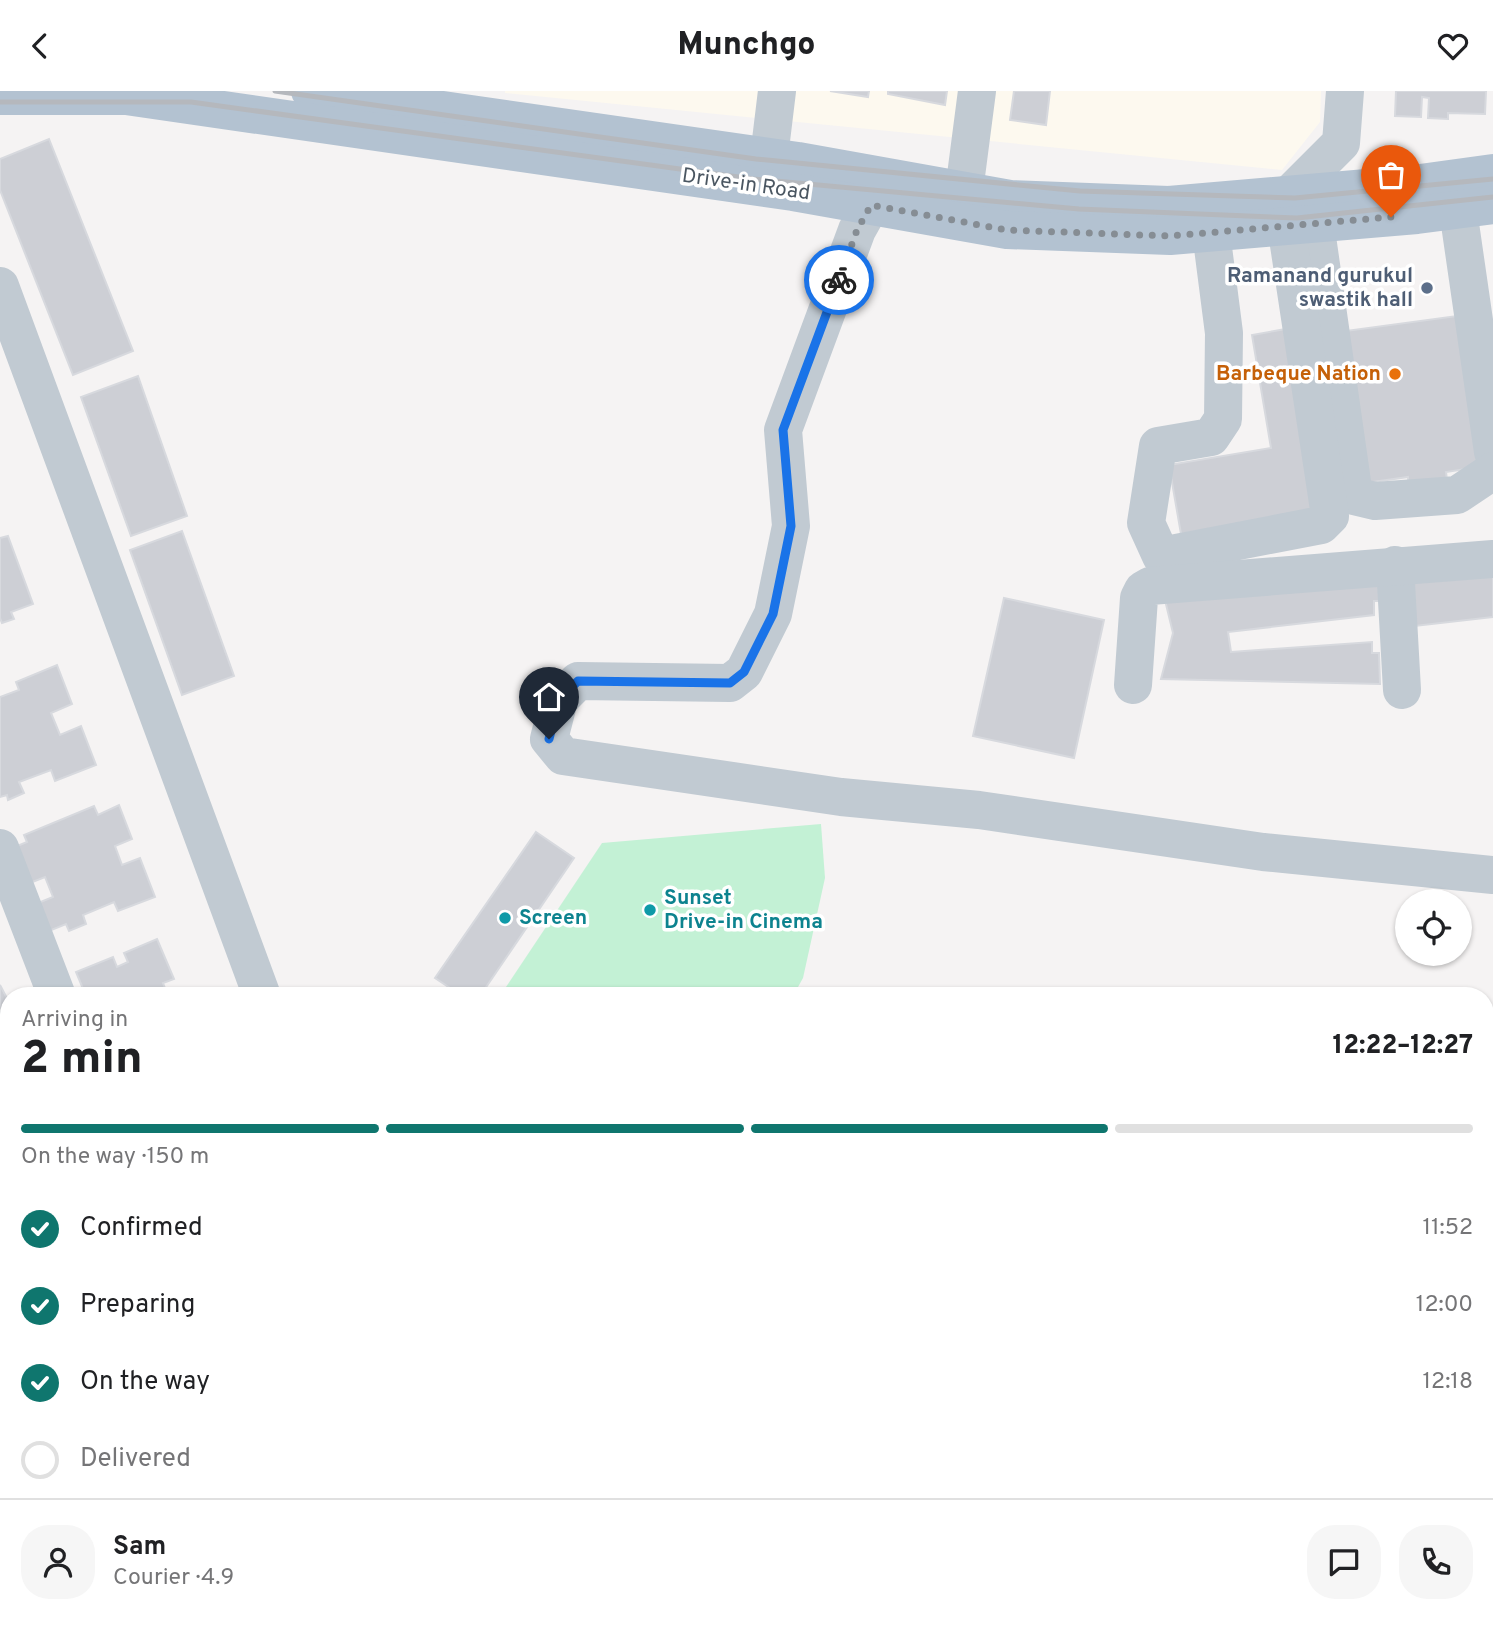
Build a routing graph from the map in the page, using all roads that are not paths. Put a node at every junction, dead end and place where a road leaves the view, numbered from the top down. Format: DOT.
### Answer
graph roads {
  1 [pos="310,91"];
  2 [pos="777,91"];
  3 [pos="977,91"];
  4 [pos="1345,91"];
  5 [pos="0,96"];
  6 [pos="484,103"];
  7 [pos="769,157"];
  8 [pos="1493,173"];
  9 [pos="964,191"];
  10 [pos="871,205"];
  11 [pos="1476,207"];
  12 [pos="1297,214"];
  13 [pos="1211,232"];
  14 [pos="0,286"];
  15 [pos="1493,452"];
  16 [pos="1493,471"];
  17 [pos="1493,559"];
  18 [pos="1395,565"];
  19 [pos="1133,685"];
  20 [pos="1402,690"];
  21 [pos="0,848"];
  22 [pos="1493,875"];
  23 [pos="54,987"];
  24 [pos="259,987"];
  1 -- 6 [label="main road, Drive-in Road"];
  2 -- 7 [label="street"];
  3 -- 9 [label="street"];
  4 -- 12 [label="street"];
  5 -- 10 [label="main road, Drive-in Road"];
  6 -- 7 [label="main road, Drive-in Road"];
  7 -- 9 [label="main road, Drive-in Road"];
  8 -- 12 [label="main road, Drive-in Road"];
  9 -- 12 [label="main road, Drive-in Road"];
  10 -- 13 [label="main road, Drive-in Road"];
  10 -- 22 [label="street"];
  11 -- 12 [label="main road, Drive-in Road"];
  11 -- 15 [label="street"];
  12 -- 13 [label="main road, Drive-in Road"];
  12 -- 13 [label="street"];
  12 -- 16 [label="street"];
  14 -- 24 [label="street"];
  17 -- 18 [label="street"];
  18 -- 19 [label="street"];
  18 -- 20 [label="street"];
  21 -- 23 [label="street"];
}
